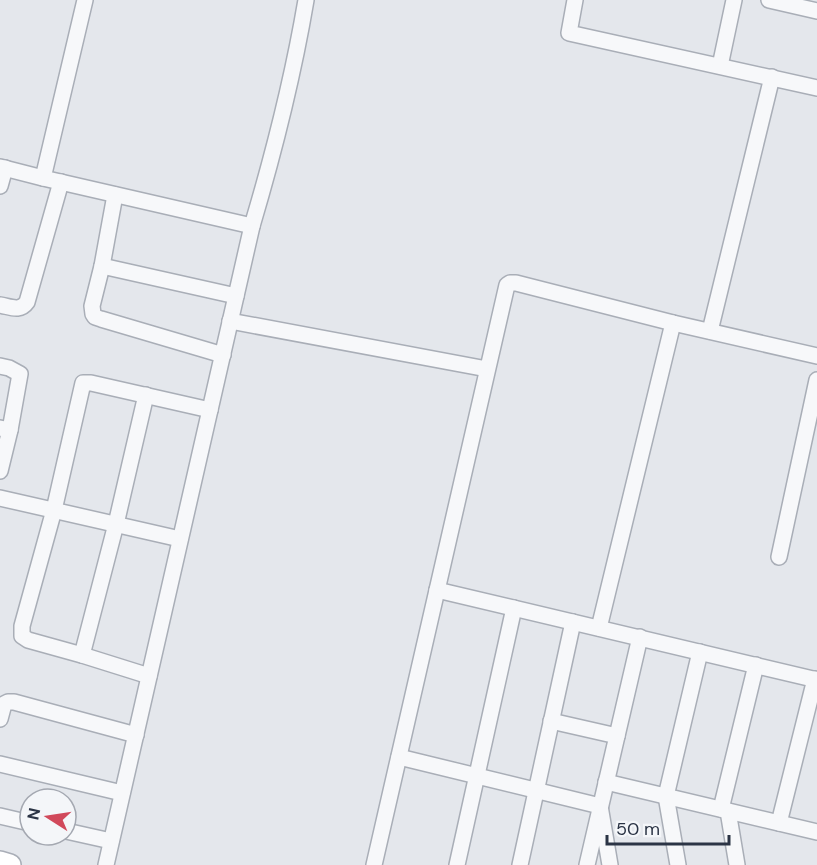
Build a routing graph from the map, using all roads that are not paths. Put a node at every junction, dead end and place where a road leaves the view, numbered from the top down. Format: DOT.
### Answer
graph roads {
  1 [pos="85,0"];
  2 [pos="306,0"];
  3 [pos="575,0"];
  4 [pos="734,0"];
  5 [pos="769,0"];
  6 [pos="817,11"];
  7 [pos="720,66"];
  8 [pos="772,77"];
  9 [pos="817,88"];
  10 [pos="2,168"];
  11 [pos="43,178"];
  12 [pos="61,182"];
  13 [pos="0,186"];
  14 [pos="115,195"];
  15 [pos="252,226"];
  16 [pos="102,266"];
  17 [pos="236,296"];
  18 [pos="0,305"];
  19 [pos="230,321"];
  20 [pos="673,323"];
  21 [pos="710,331"];
  22 [pos="223,355"];
  23 [pos="817,356"];
  24 [pos="0,366"];
  25 [pos="487,369"];
  26 [pos="817,380"];
  27 [pos="146,395"];
  28 [pos="210,410"];
  29 [pos="5,429"];
  30 [pos="0,471"];
  31 [pos="0,498"];
  32 [pos="54,510"];
  33 [pos="116,524"];
  34 [pos="180,539"];
  35 [pos="779,557"];
  36 [pos="437,590"];
  37 [pos="514,608"];
  38 [pos="573,622"];
  39 [pos="599,628"];
  40 [pos="640,638"];
  41 [pos="700,652"];
  42 [pos="82,655"];
  43 [pos="756,665"];
  44 [pos="149,676"];
  45 [pos="816,679"];
  46 [pos="0,719"];
  47 [pos="551,721"];
  48 [pos="136,735"];
  49 [pos="617,736"];
  50 [pos="399,757"];
  51 [pos="0,764"];
  52 [pos="477,777"];
  53 [pos="606,782"];
  54 [pos="536,790"];
  55 [pos="122,792"];
  56 [pos="666,796"];
  57 [pos="600,806"];
  58 [pos="724,810"];
  59 [pos="0,816"];
  60 [pos="18,820"];
  61 [pos="779,823"];
  62 [pos="817,832"];
  63 [pos="78,834"];
  64 [pos="111,842"];
  65 [pos="0,862"];
  66 [pos="10,865"];
  67 [pos="106,865"];
  68 [pos="374,865"];
  69 [pos="457,865"];
  70 [pos="520,865"];
  71 [pos="587,865"];
  72 [pos="610,865"];
  73 [pos="678,865"];
  74 [pos="737,865"];
  1 -- 11 [label="street"];
  2 -- 15 [label="street"];
  3 -- 7 [label="street"];
  4 -- 7 [label="street"];
  5 -- 6 [label="street"];
  7 -- 8 [label="street"];
  8 -- 9 [label="street"];
  8 -- 21 [label="street"];
  10 -- 11 [label="street"];
  10 -- 13 [label="street"];
  11 -- 12 [label="street"];
  12 -- 14 [label="street"];
  12 -- 18 [label="street"];
  14 -- 15 [label="street"];
  14 -- 16 [label="street"];
  15 -- 17 [label="street"];
  16 -- 17 [label="street"];
  16 -- 22 [label="street"];
  17 -- 19 [label="street"];
  19 -- 22 [label="street"];
  19 -- 25 [label="street"];
  20 -- 21 [label="street"];
  20 -- 25 [label="street"];
  20 -- 39 [label="street"];
  21 -- 23 [label="street"];
  22 -- 28 [label="street"];
  24 -- 29 [label="street"];
  25 -- 36 [label="street"];
  26 -- 35 [label="street"];
  27 -- 28 [label="street"];
  27 -- 32 [label="street"];
  27 -- 33 [label="street"];
  28 -- 34 [label="street"];
  29 -- 30 [label="street"];
  31 -- 32 [label="street"];
  32 -- 33 [label="street"];
  32 -- 42 [label="street"];
  33 -- 34 [label="street"];
  33 -- 42 [label="street"];
  34 -- 44 [label="street"];
  36 -- 37 [label="street"];
  36 -- 50 [label="street"];
  37 -- 38 [label="street"];
  37 -- 52 [label="street"];
  38 -- 39 [label="street"];
  38 -- 47 [label="street"];
  39 -- 40 [label="street"];
  40 -- 41 [label="street"];
  40 -- 49 [label="street"];
  41 -- 43 [label="street"];
  41 -- 56 [label="street"];
  42 -- 44 [label="street"];
  43 -- 45 [label="street"];
  43 -- 58 [label="street"];
  44 -- 48 [label="street"];
  45 -- 61 [label="street"];
  46 -- 48 [label="street"];
  47 -- 49 [label="street"];
  47 -- 54 [label="street"];
  48 -- 55 [label="street"];
  49 -- 53 [label="street"];
  50 -- 52 [label="street"];
  50 -- 68 [label="street"];
  51 -- 55 [label="street"];
  52 -- 54 [label="street"];
  52 -- 69 [label="street"];
  53 -- 56 [label="street"];
  53 -- 57 [label="street"];
  54 -- 57 [label="street"];
  54 -- 70 [label="street"];
  55 -- 64 [label="street"];
  56 -- 58 [label="street"];
  56 -- 73 [label="street"];
  57 -- 71 [label="street"];
  57 -- 72 [label="street"];
  58 -- 61 [label="street"];
  58 -- 74 [label="street"];
  59 -- 60 [label="street"];
  61 -- 62 [label="street"];
  63 -- 64 [label="street"];
  64 -- 67 [label="street"];
  65 -- 66 [label="street"];
}
